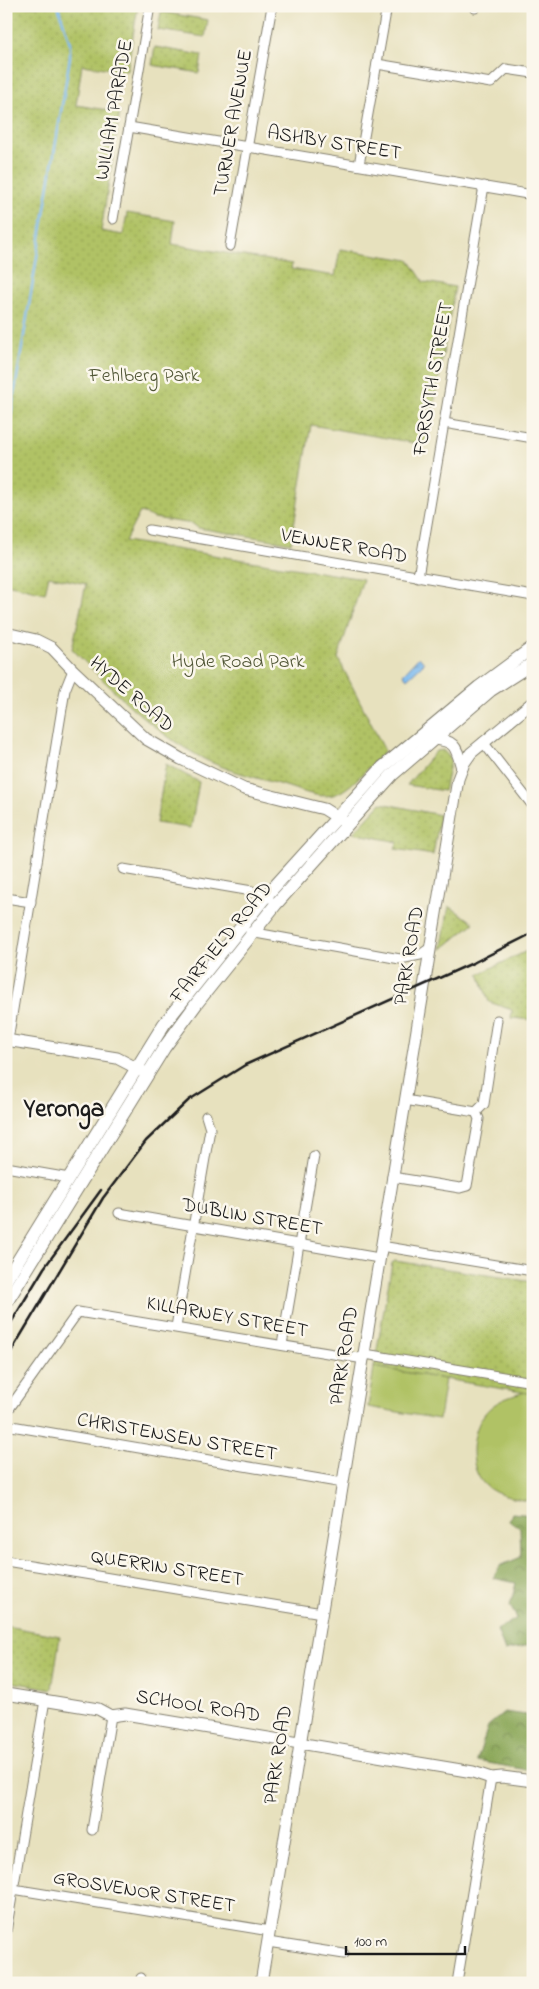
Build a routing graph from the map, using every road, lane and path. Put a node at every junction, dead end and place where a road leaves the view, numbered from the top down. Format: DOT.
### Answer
graph roads {
  1 [pos="150,6"];
  2 [pos="272,6"];
  3 [pos="387,6"];
  4 [pos="376,64"];
  5 [pos="533,73"];
  6 [pos="129,128"];
  7 [pos="248,147"];
  8 [pos="358,166"];
  9 [pos="484,186"];
  10 [pos="533,195"];
  11 [pos="114,219"];
  12 [pos="230,246"];
  13 [pos="444,423"];
  14 [pos="533,438"];
  15 [pos="149,530"];
  16 [pos="418,577"];
  17 [pos="533,596"];
  18 [pos="6,633"];
  19 [pos="533,647"];
  20 [pos="533,662"];
  21 [pos="73,670"];
  22 [pos="533,702"];
  23 [pos="432,739"];
  24 [pos="483,742"];
  25 [pos="462,768"];
  26 [pos="533,806"];
  27 [pos="341,820"];
  28 [pos="123,869"];
  29 [pos="266,896"];
  30 [pos="6,898"];
  31 [pos="31,902"];
  32 [pos="276,904"];
  33 [pos="242,928"];
  34 [pos="254,933"];
  35 [pos="430,948"];
  36 [pos="497,1020"];
  37 [pos="7,1040"];
  38 [pos="142,1071"];
  39 [pos="405,1100"];
  40 [pos="476,1112"];
  41 [pos="206,1116"];
  42 [pos="314,1156"];
  43 [pos="6,1167"];
  44 [pos="392,1177"];
  45 [pos="69,1178"];
  46 [pos="118,1213"];
  47 [pos="193,1226"];
  48 [pos="299,1244"];
  49 [pos="381,1246"];
  50 [pos="379,1258"];
  51 [pos="533,1271"];
  52 [pos="6,1280"];
  53 [pos="6,1303"];
  54 [pos="176,1327"];
  55 [pos="282,1345"];
  56 [pos="364,1356"];
  57 [pos="533,1382"];
  58 [pos="6,1413"];
  59 [pos="6,1425"];
  60 [pos="343,1483"];
  61 [pos="6,1560"];
  62 [pos="322,1613"];
  63 [pos="6,1694"];
  64 [pos="46,1700"];
  65 [pos="111,1716"];
  66 [pos="300,1743"];
  67 [pos="491,1778"];
  68 [pos="533,1782"];
  69 [pos="92,1830"];
  70 [pos="14,1889"];
  71 [pos="6,1932"];
  72 [pos="269,1936"];
  73 [pos="344,1954"];
  74 [pos="261,1983"];
  75 [pos="457,1983"];
  1 -- 6 [label="street, WILLIAM PARADE"];
  2 -- 7 [label="street, TURNER AVENUE"];
  3 -- 4 [label="street"];
  4 -- 5 [label="street"];
  4 -- 8 [label="street"];
  6 -- 7 [label="street, ASHBY STREET"];
  6 -- 11 [label="street, WILLIAM PARADE"];
  7 -- 8 [label="street, ASHBY STREET"];
  7 -- 12 [label="street, TURNER AVENUE"];
  8 -- 9 [label="street, ASHBY STREET"];
  9 -- 10 [label="street, ASHBY STREET"];
  9 -- 13 [label="street, FORSYTH STREET"];
  13 -- 14 [label="street"];
  13 -- 16 [label="street, FORSYTH STREET"];
  15 -- 16 [label="street, VENNER ROAD"];
  16 -- 17 [label="street, VENNER ROAD"];
  18 -- 21 [label="street, HYDE ROAD"];
  19 -- 27 [label="main road, FAIRFIELD ROAD"];
  20 -- 23 [label="main road, FAIRFIELD ROAD"];
  21 -- 27 [label="street, HYDE ROAD"];
  21 -- 31 [label="street"];
  22 -- 24 [label="street"];
  23 -- 25 [label="street"];
  23 -- 27 [label="main road, FAIRFIELD ROAD"];
  24 -- 25 [label="street, PARK ROAD"];
  24 -- 26 [label="street"];
  25 -- 35 [label="street, PARK ROAD"];
  27 -- 29 [label="main road, FAIRFIELD ROAD"];
  27 -- 32 [label="main road, FAIRFIELD ROAD"];
  28 -- 29 [label="street"];
  29 -- 32 [label="street"];
  29 -- 33 [label="main road, FAIRFIELD ROAD"];
  30 -- 31 [label="street"];
  31 -- 37 [label="street"];
  32 -- 34 [label="main road, FAIRFIELD ROAD"];
  33 -- 34 [label="street"];
  33 -- 38 [label="main road, FAIRFIELD ROAD"];
  34 -- 35 [label="street"];
  34 -- 38 [label="main road, FAIRFIELD ROAD"];
  35 -- 39 [label="street, PARK ROAD"];
  36 -- 40 [label="street"];
  37 -- 38 [label="street"];
  38 -- 45 [label="main road, FAIRFIELD ROAD"];
  38 -- 53 [label="main road, FAIRFIELD ROAD"];
  39 -- 40 [label="street"];
  39 -- 44 [label="street, PARK ROAD"];
  40 -- 44 [label="street"];
  41 -- 47 [label="street"];
  42 -- 48 [label="street"];
  43 -- 45 [label="street"];
  44 -- 49 [label="street, PARK ROAD"];
  45 -- 52 [label="main road, FAIRFIELD ROAD"];
  46 -- 47 [label="street, DUBLIN STREET"];
  47 -- 48 [label="street, DUBLIN STREET"];
  47 -- 54 [label="street"];
  48 -- 50 [label="street, DUBLIN STREET"];
  48 -- 55 [label="street"];
  49 -- 50 [label="street, PARK ROAD"];
  49 -- 51 [label="street"];
  50 -- 56 [label="street, PARK ROAD"];
  54 -- 55 [label="street, KILLARNEY STREET"];
  54 -- 58 [label="street, KILLARNEY STREET"];
  55 -- 56 [label="street, KILLARNEY STREET"];
  56 -- 57 [label="street, KILLARNEY STREET"];
  56 -- 60 [label="street, PARK ROAD"];
  59 -- 60 [label="street, CHRISTENSEN STREET"];
  60 -- 62 [label="street, PARK ROAD"];
  61 -- 62 [label="street, QUERRIN STREET"];
  62 -- 66 [label="street, PARK ROAD"];
  63 -- 64 [label="street, SCHOOL ROAD"];
  64 -- 65 [label="street, SCHOOL ROAD"];
  64 -- 70 [label="street"];
  65 -- 66 [label="street, SCHOOL ROAD"];
  65 -- 69 [label="street"];
  66 -- 67 [label="street, SCHOOL ROAD"];
  66 -- 72 [label="street, PARK ROAD"];
  67 -- 68 [label="street, SCHOOL ROAD"];
  67 -- 75 [label="street"];
  70 -- 71 [label="street"];
  70 -- 72 [label="street, GROSVENOR STREET"];
  72 -- 73 [label="street, GROSVENOR STREET"];
  72 -- 74 [label="street, PARK ROAD"];
}
